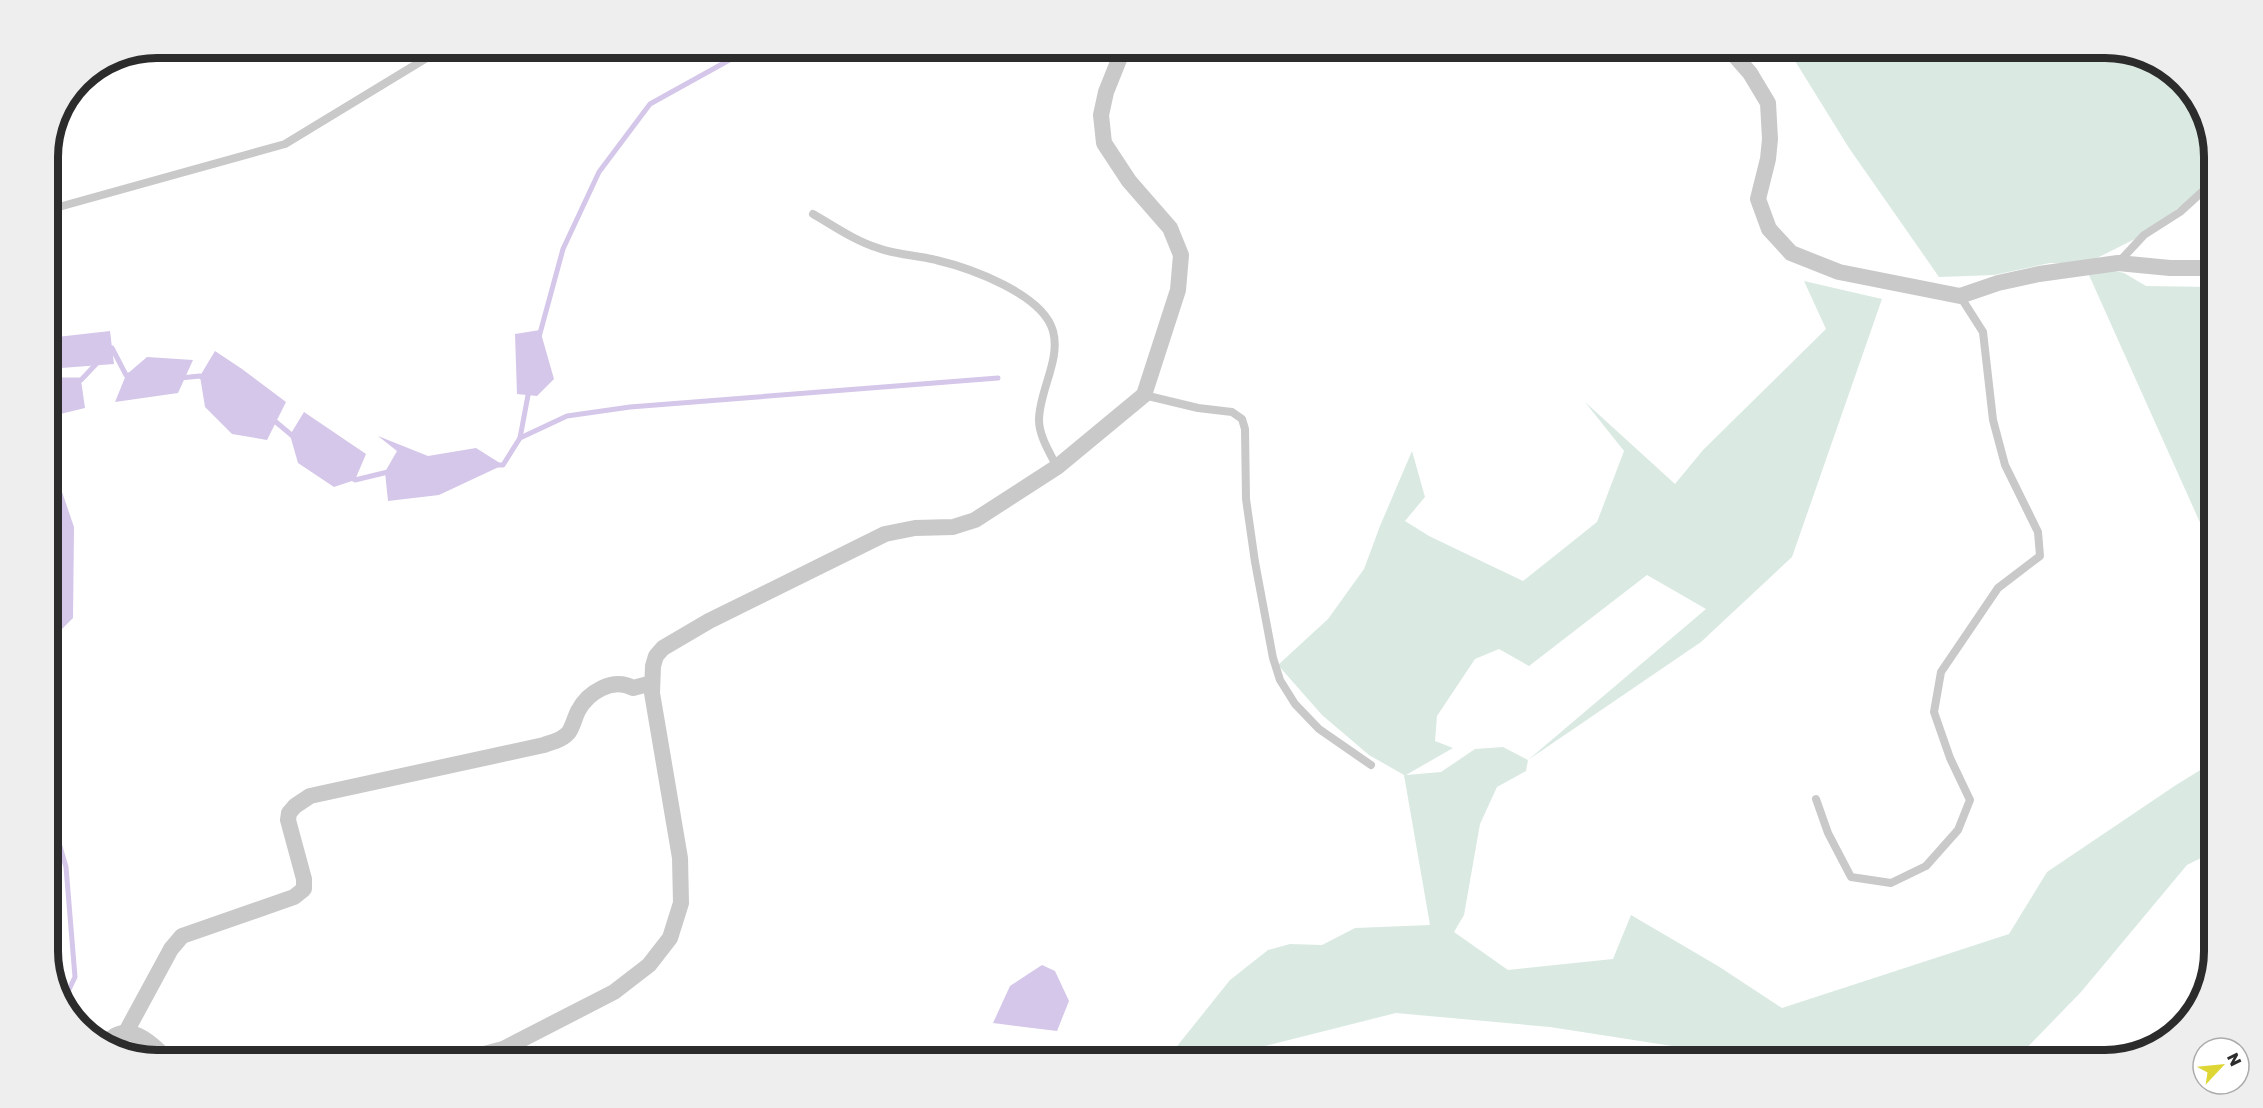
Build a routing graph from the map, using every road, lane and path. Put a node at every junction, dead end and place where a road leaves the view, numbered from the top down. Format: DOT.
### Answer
graph roads {
  1 [pos="427,58"];
  2 [pos="1120,58"];
  3 [pos="1737,58"];
  4 [pos="2204,190"];
  5 [pos="59,207"];
  6 [pos="813,214"];
  7 [pos="2118,263"];
  8 [pos="2204,268"];
  9 [pos="1960,296"];
  10 [pos="1144,394"];
  11 [pos="1057,466"];
  12 [pos="652,683"];
  13 [pos="1371,765"];
  14 [pos="1816,799"];
  15 [pos="126,1032"];
  16 [pos="111,1038"];
  17 [pos="156,1049"];
  18 [pos="500,1049"];
  1 -- 5 [label="lane"];
  2 -- 10 [label="street"];
  3 -- 9 [label="street"];
  4 -- 7 [label="lane"];
  6 -- 11 [label="lane"];
  7 -- 8 [label="street"];
  7 -- 9 [label="street"];
  9 -- 14 [label="lane"];
  10 -- 11 [label="street"];
  10 -- 13 [label="lane"];
  11 -- 12 [label="street"];
  12 -- 15 [label="street"];
  12 -- 18 [label="street"];
  15 -- 16 [label="street"];
  15 -- 17 [label="street"];
}
